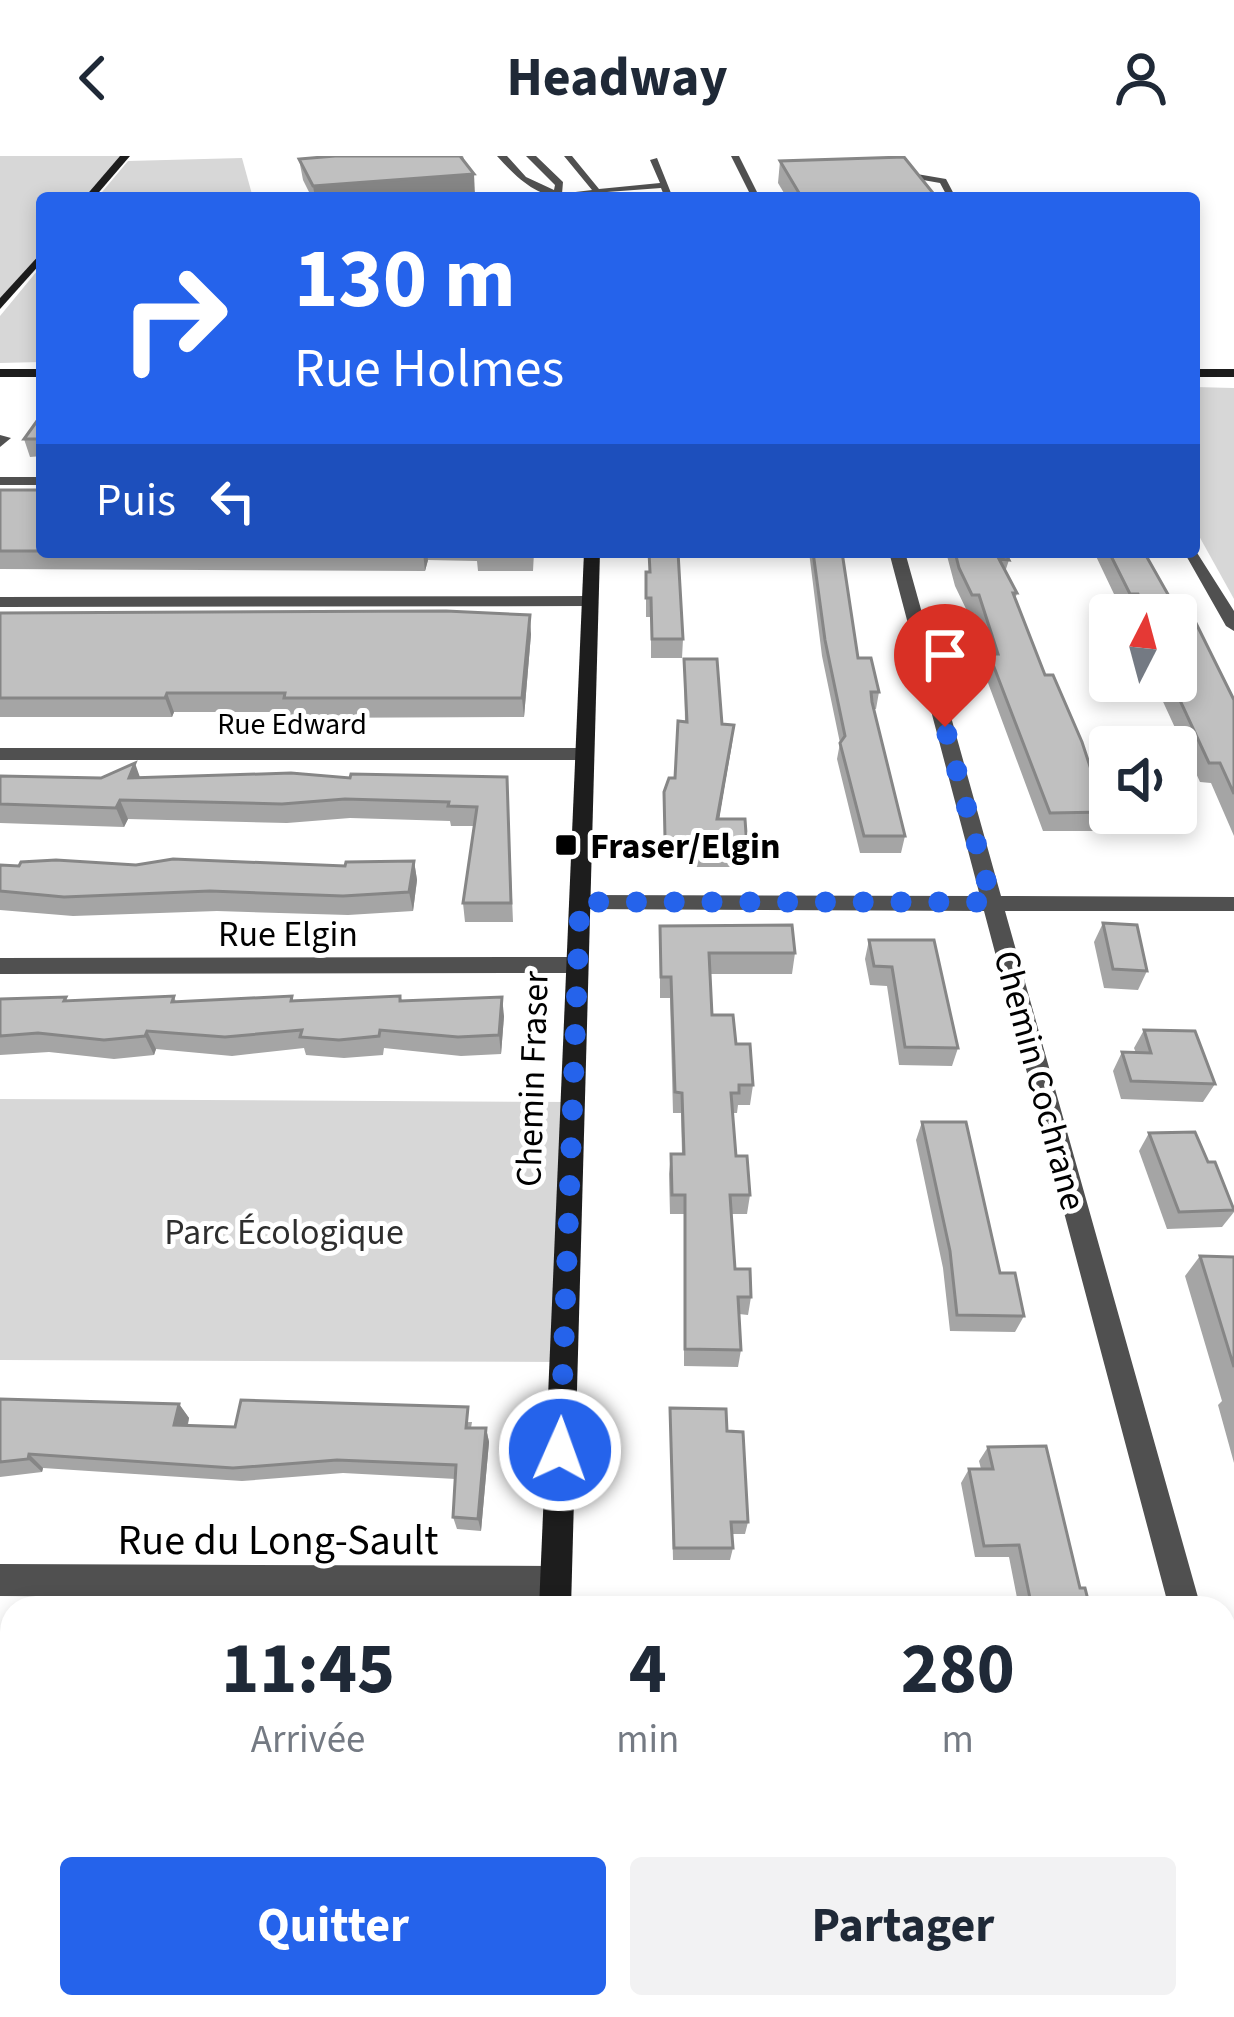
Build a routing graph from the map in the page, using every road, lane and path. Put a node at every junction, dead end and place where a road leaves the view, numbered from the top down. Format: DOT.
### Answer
graph roads {
  1 [pos="124,156"];
  2 [pos="502,156"];
  3 [pos="531,156"];
  4 [pos="568,156"];
  5 [pos="735,156"];
  6 [pos="892,156"];
  7 [pos="654,160"];
  8 [pos="665,185"];
  9 [pos="597,191"];
  10 [pos="94,192"];
  11 [pos="552,192"];
  12 [pos="560,192"];
  13 [pos="590,192"];
  14 [pos="667,192"];
  15 [pos="753,192"];
  16 [pos="949,192"];
  17 [pos="36,262"];
  18 [pos="0,305"];
  19 [pos="0,373"];
  20 [pos="36,373"];
  21 [pos="1200,373"];
  22 [pos="1234,373"];
  23 [pos="0,481"];
  24 [pos="36,481"];
  25 [pos="592,558"];
  26 [pos="899,558"];
  27 [pos="1195,558"];
  28 [pos="590,601"];
  29 [pos="0,602"];
  30 [pos="1234,626"];
  31 [pos="0,754"];
  32 [pos="585,754"];
  33 [pos="580,902"];
  34 [pos="992,902"];
  35 [pos="1234,904"];
  36 [pos="577,965"];
  37 [pos="0,967"];
  38 [pos="0,1580"];
  39 [pos="555,1595"];
  40 [pos="1182,1596"];
  1 -- 10 [label="street"];
  2 -- 11 [label="street"];
  3 -- 12 [label="street"];
  4 -- 9 [label="lane"];
  5 -- 15 [label="lane"];
  6 -- 16 [label="lane"];
  7 -- 8 [label="lane"];
  8 -- 9 [label="lane"];
  8 -- 14 [label="lane"];
  9 -- 13 [label="lane"];
  17 -- 18 [label="street"];
  19 -- 20 [label="street"];
  21 -- 22 [label="street"];
  23 -- 24 [label="street"];
  25 -- 28 [label="street, Chemin Fraser"];
  26 -- 34 [label="street, Chemin Cochrane"];
  27 -- 30 [label="street"];
  28 -- 29 [label="street"];
  28 -- 32 [label="street, Chemin Fraser"];
  31 -- 32 [label="street, Rue Edward"];
  32 -- 33 [label="street, Chemin Fraser"];
  33 -- 34 [label="street"];
  33 -- 36 [label="street, Chemin Fraser"];
  34 -- 35 [label="street"];
  34 -- 40 [label="street, Chemin Cochrane"];
  36 -- 37 [label="street, Rue Elgin"];
  36 -- 39 [label="street, Chemin Fraser"];
  38 -- 39 [label="street, Rue du Long-Sault"];
}
